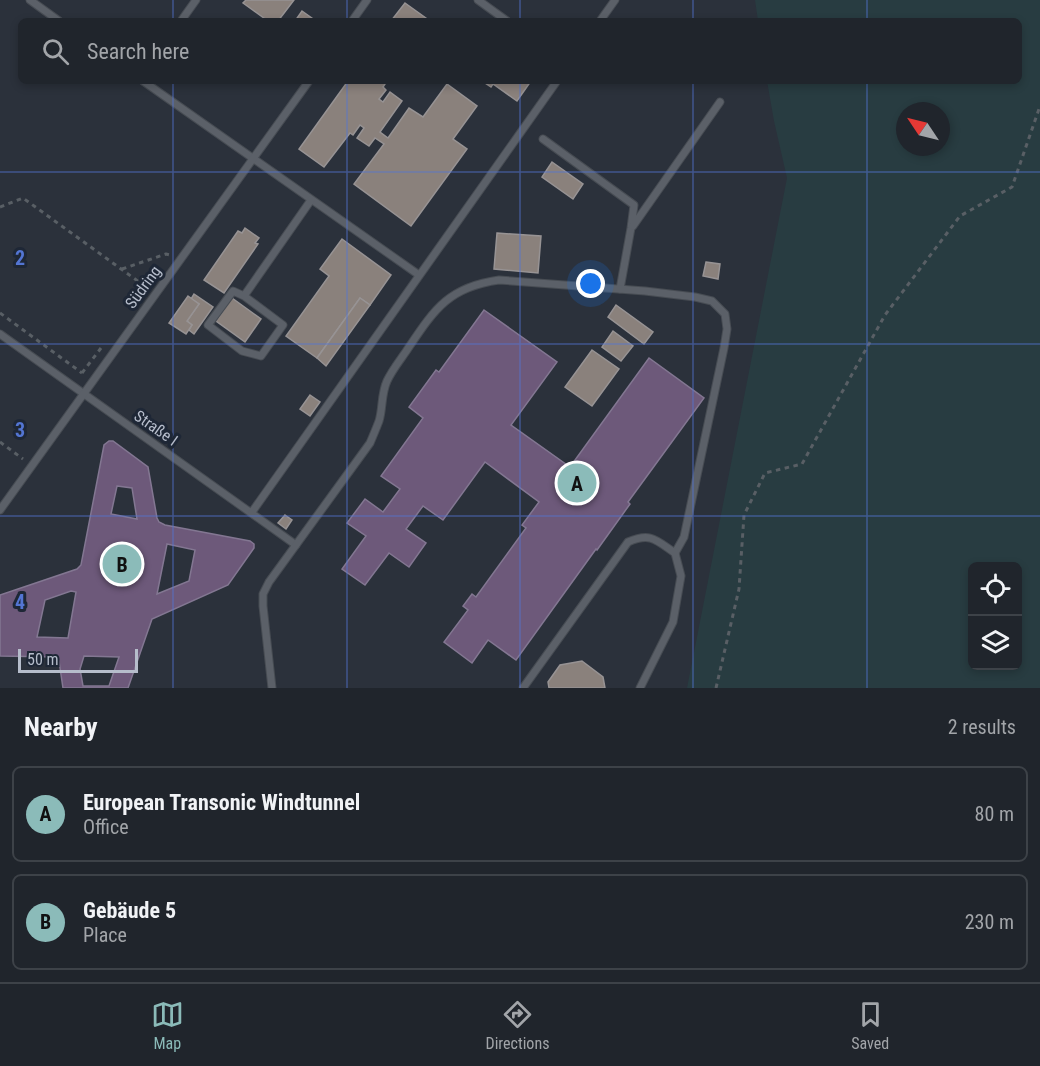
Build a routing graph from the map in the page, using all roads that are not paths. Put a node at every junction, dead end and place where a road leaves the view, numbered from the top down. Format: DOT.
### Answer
graph roads {
  1 [pos="30,0"];
  2 [pos="196,0"];
  3 [pos="368,0"];
  4 [pos="478,0"];
  5 [pos="615,0"];
  6 [pos="55,18"];
  7 [pos="183,18"];
  8 [pos="354,18"];
  9 [pos="503,18"];
  10 [pos="602,18"];
  11 [pos="147,84"];
  12 [pos="307,84"];
  13 [pos="555,84"];
  14 [pos="720,102"];
  15 [pos="543,139"];
  16 [pos="253,159"];
  17 [pos="311,200"];
  18 [pos="631,228"];
  19 [pos="419,275"];
  20 [pos="620,289"];
  21 [pos="244,296"];
  22 [pos="0,334"];
  23 [pos="84,393"];
  24 [pos="0,510"];
  25 [pos="252,512"];
  26 [pos="296,545"];
  27 [pos="675,553"];
  28 [pos="272,688"];
  29 [pos="523,688"];
  30 [pos="640,688"];
  1 -- 6 [label="lane"];
  2 -- 7 [label="lane"];
  3 -- 8 [label="lane"];
  4 -- 9 [label="lane"];
  5 -- 10 [label="lane"];
  11 -- 16 [label="lane"];
  12 -- 16 [label="lane, Südring"];
  13 -- 19 [label="lane"];
  14 -- 18 [label="lane"];
  15 -- 18 [label="lane"];
  16 -- 17 [label="lane"];
  16 -- 23 [label="lane, Südring"];
  17 -- 19 [label="lane"];
  17 -- 21 [label="lane"];
  18 -- 20 [label="lane"];
  19 -- 25 [label="lane"];
  20 -- 26 [label="lane"];
  20 -- 27 [label="lane"];
  21 -- 21 [label="lane"];
  22 -- 23 [label="lane, Straße I"];
  23 -- 24 [label="lane, Südring"];
  23 -- 25 [label="lane, Straße I"];
  25 -- 26 [label="lane, Straße I"];
  26 -- 28 [label="lane"];
  27 -- 29 [label="lane"];
  27 -- 30 [label="lane"];
}
